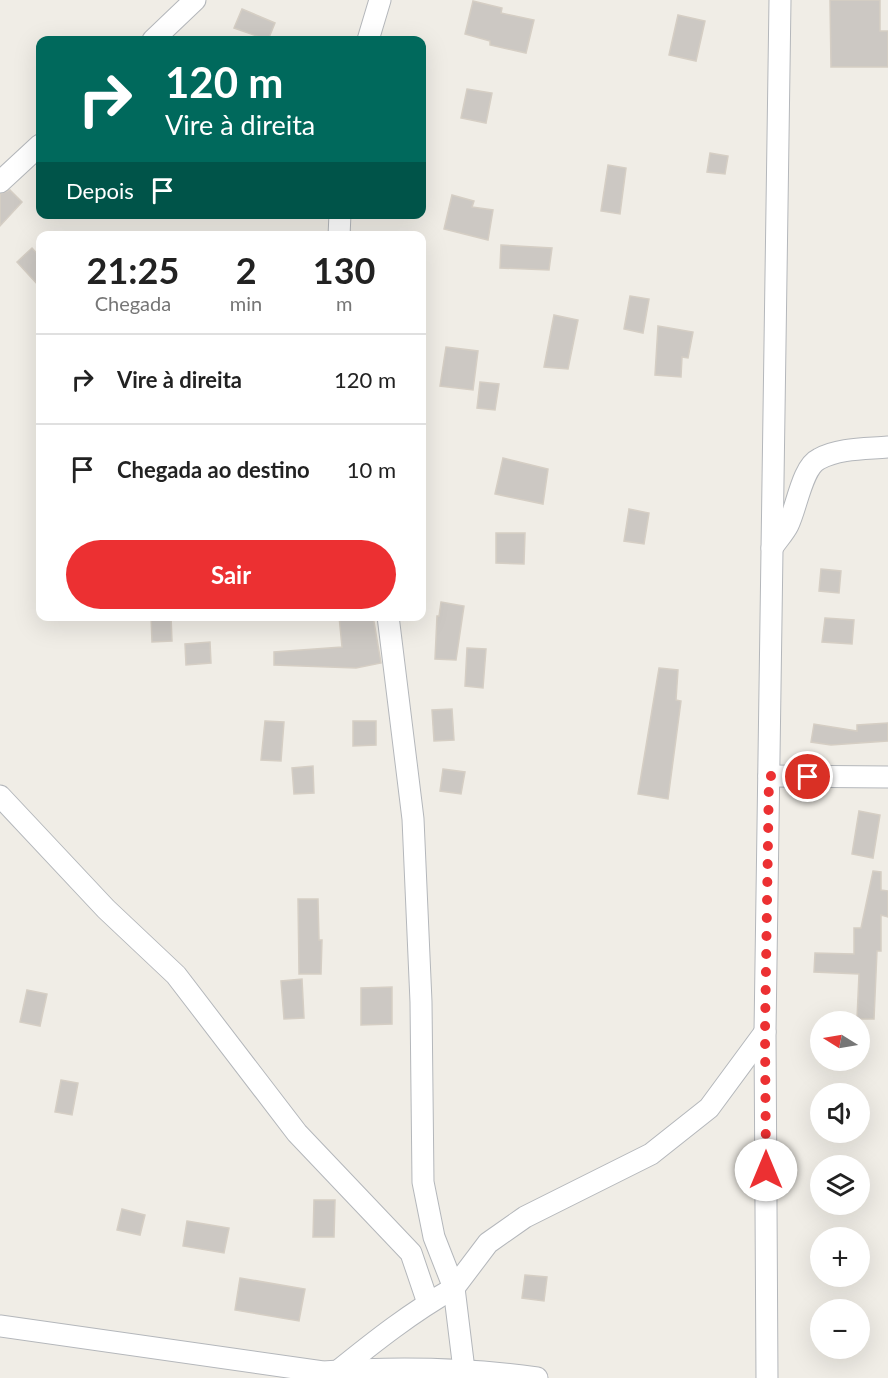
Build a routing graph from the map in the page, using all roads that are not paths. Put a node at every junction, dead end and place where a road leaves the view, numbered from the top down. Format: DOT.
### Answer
graph roads {
  1 [pos="195,0"];
  2 [pos="380,0"];
  3 [pos="780,0"];
  4 [pos="157,36"];
  5 [pos="369,36"];
  6 [pos="36,149"];
  7 [pos="0,182"];
  8 [pos="888,447"];
  9 [pos="772,548"];
  10 [pos="389,621"];
  11 [pos="769,776"];
  12 [pos="888,777"];
  13 [pos="0,796"];
  14 [pos="765,1032"];
  15 [pos="454,1288"];
  16 [pos="428,1303"];
  17 [pos="0,1326"];
  18 [pos="327,1374"];
  19 [pos="464,1374"];
  20 [pos="537,1378"];
  21 [pos="767,1378"];
  1 -- 4 [label="street"];
  2 -- 5 [label="street"];
  3 -- 9 [label="street"];
  6 -- 7 [label="street"];
  8 -- 9 [label="street"];
  9 -- 11 [label="street"];
  10 -- 15 [label="street"];
  11 -- 12 [label="street"];
  11 -- 14 [label="street"];
  13 -- 16 [label="street"];
  14 -- 15 [label="street"];
  14 -- 21 [label="street"];
  15 -- 16 [label="street"];
  15 -- 19 [label="street"];
  16 -- 18 [label="street"];
  17 -- 18 [label="street"];
  18 -- 19 [label="street"];
  19 -- 20 [label="street"];
}
